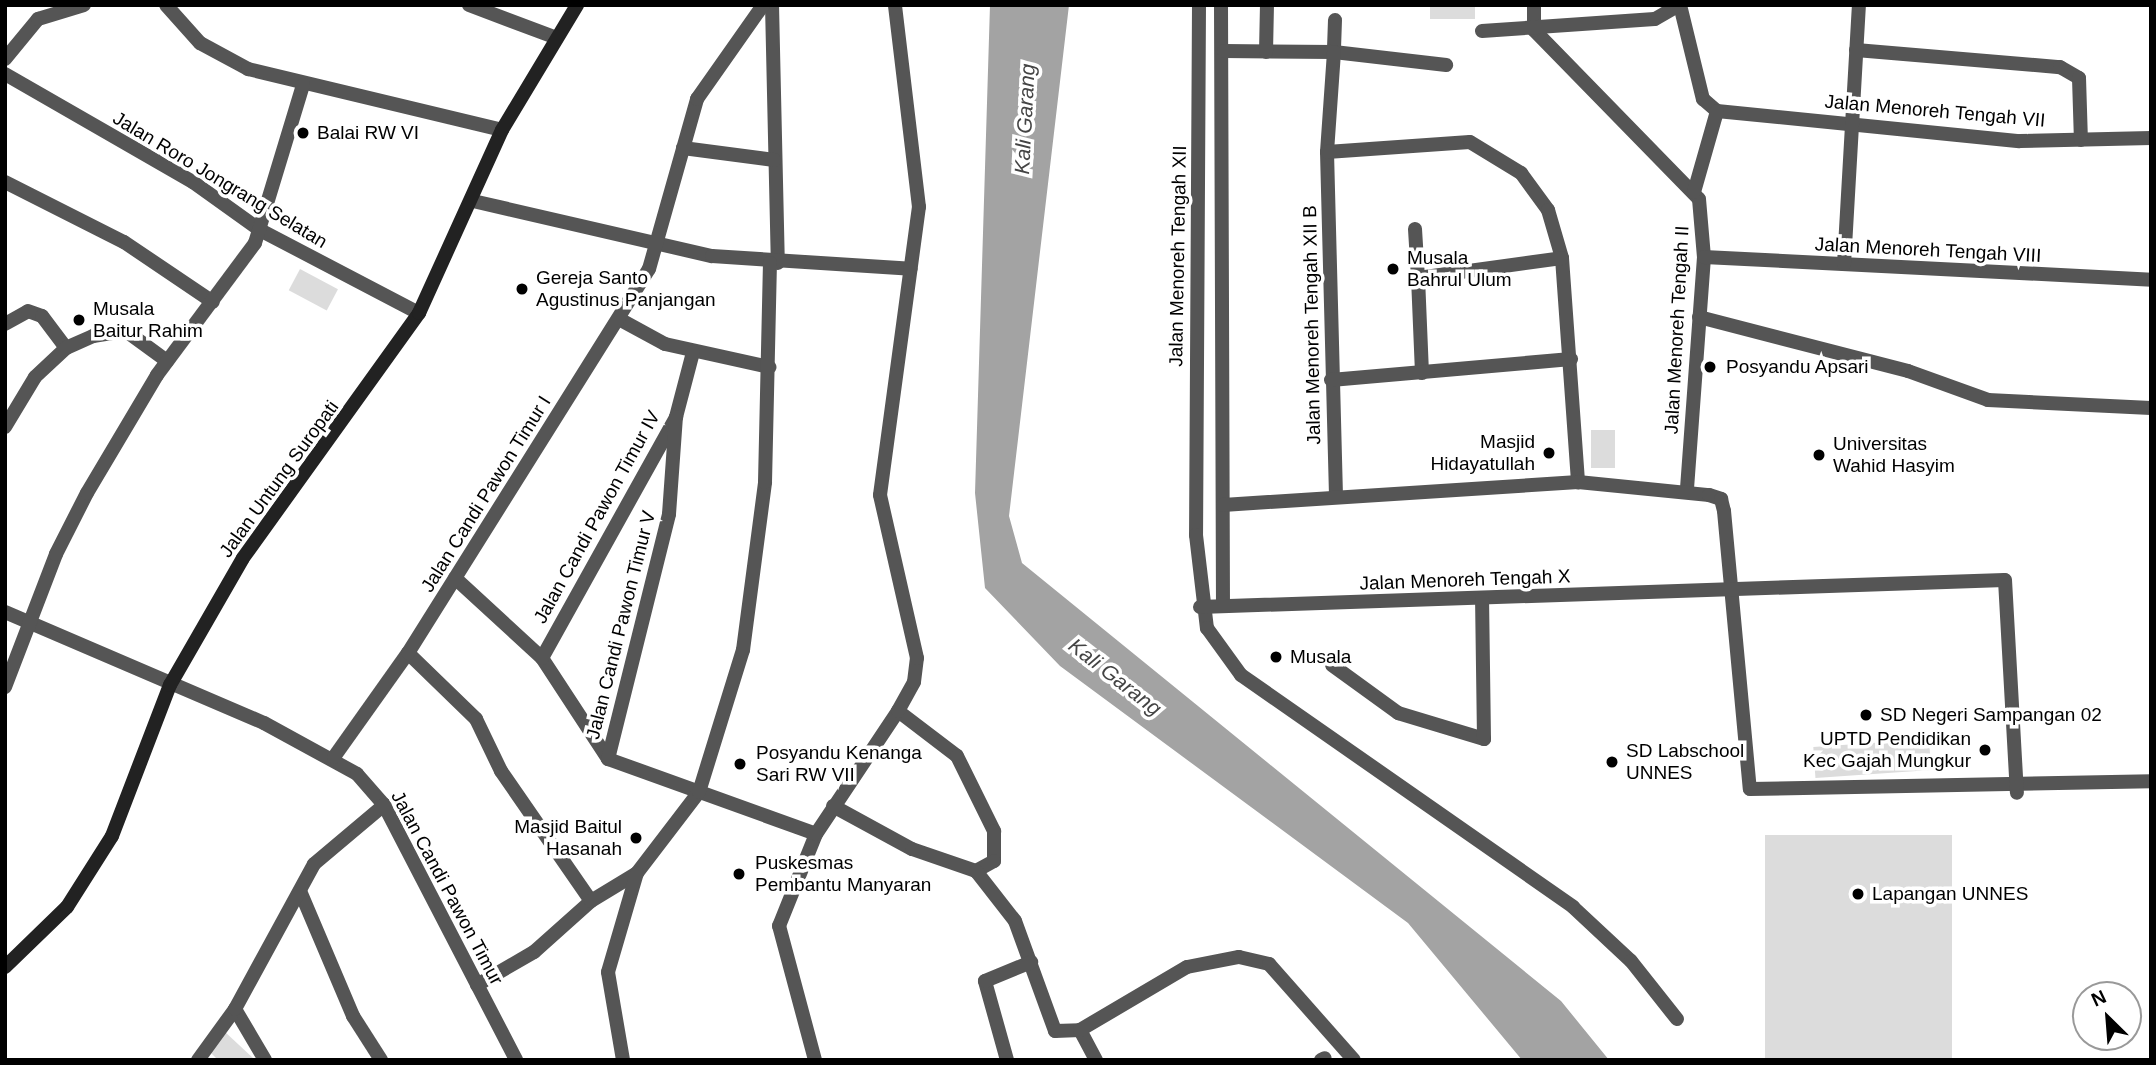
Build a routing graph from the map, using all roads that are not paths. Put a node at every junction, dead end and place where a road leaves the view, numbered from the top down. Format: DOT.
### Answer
graph roads {
  1 [pos="84,5"];
  2 [pos="166,5"];
  3 [pos="469,5"];
  4 [pos="577,5"];
  5 [pos="763,5"];
  6 [pos="772,5"];
  7 [pos="895,5"];
  8 [pos="1199,5"];
  9 [pos="1221,5"];
  10 [pos="1267,5"];
  11 [pos="1534,5"];
  12 [pos="1679,5"];
  13 [pos="1859,5"];
  14 [pos="1335,20"];
  15 [pos="1534,30"];
  16 [pos="1482,31"];
  17 [pos="554,37"];
  18 [pos="1856,50"];
  19 [pos="1224,51"];
  20 [pos="1266,52"];
  21 [pos="1334,52"];
  22 [pos="5,59"];
  23 [pos="1446,65"];
  24 [pos="5,74"];
  25 [pos="303,85"];
  26 [pos="1717,111"];
  27 [pos="1852,122"];
  28 [pos="502,130"];
  29 [pos="2151,138"];
  30 [pos="2081,140"];
  31 [pos="683,149"];
  32 [pos="1327,152"];
  33 [pos="774,160"];
  34 [pos="6,183"];
  35 [pos="1694,192"];
  36 [pos="473,201"];
  37 [pos="1415,229"];
  38 [pos="260,230"];
  39 [pos="656,244"];
  40 [pos="1704,257"];
  41 [pos="1562,258"];
  42 [pos="774,263"];
  43 [pos="1844,264"];
  44 [pos="911,269"];
  45 [pos="1418,278"];
  46 [pos="2151,280"];
  47 [pos="212,302"];
  48 [pos="419,313"];
  49 [pos="1699,317"];
  50 [pos="619,319"];
  51 [pos="5,324"];
  52 [pos="66,348"];
  53 [pos="693,352"];
  54 [pos="1572,359"];
  55 [pos="167,361"];
  56 [pos="769,367"];
  57 [pos="1422,373"];
  58 [pos="1331,380"];
  59 [pos="2151,408"];
  60 [pos="676,417"];
  61 [pos="5,427"];
  62 [pos="1578,482"];
  63 [pos="1687,490"];
  64 [pos="1336,496"];
  65 [pos="1223,505"];
  66 [pos="455,578"];
  67 [pos="1730,588"];
  68 [pos="1482,600"];
  69 [pos="1223,606"];
  70 [pos="1200,607"];
  71 [pos="5,612"];
  72 [pos="28,623"];
  73 [pos="408,653"];
  74 [pos="542,657"];
  75 [pos="1332,665"];
  76 [pos="170,685"];
  77 [pos="5,687"];
  78 [pos="898,712"];
  79 [pos="334,757"];
  80 [pos="608,759"];
  81 [pos="2151,781"];
  82 [pos="2017,789"];
  83 [pos="699,792"];
  84 [pos="384,804"];
  85 [pos="833,806"];
  86 [pos="817,834"];
  87 [pos="976,871"];
  88 [pos="637,873"];
  89 [pos="300,891"];
  90 [pos="591,901"];
  91 [pos="1031,962"];
  92 [pos="5,967"];
  93 [pos="477,985"];
  94 [pos="235,1009"];
  95 [pos="1677,1018"];
  96 [pos="1080,1031"];
  97 [pos="198,1060"];
  98 [pos="265,1060"];
  99 [pos="381,1060"];
  100 [pos="516,1060"];
  101 [pos="623,1060"];
  102 [pos="815,1060"];
  103 [pos="1007,1060"];
  104 [pos="1096,1060"];
  105 [pos="1354,1060"];
  1 -- 22 [label="street"];
  2 -- 25 [label="street"];
  3 -- 17 [label="street"];
  4 -- 17 [label="main road, Jalan Untung Suropati"];
  5 -- 31 [label="street, Jalan Candi Pawon Timur I"];
  6 -- 33 [label="street"];
  7 -- 44 [label="street"];
  8 -- 70 [label="street, Jalan Menoreh Tengah XII"];
  9 -- 19 [label="street"];
  10 -- 20 [label="street"];
  11 -- 15 [label="street"];
  12 -- 15 [label="street"];
  12 -- 26 [label="street"];
  13 -- 18 [label="street"];
  14 -- 21 [label="street, Jalan Menoreh Tengah XII B"];
  15 -- 16 [label="street"];
  15 -- 35 [label="street, Jalan Menoreh Tengah II"];
  17 -- 28 [label="main road, Jalan Untung Suropati"];
  18 -- 27 [label="street"];
  18 -- 30 [label="street"];
  19 -- 20 [label="street"];
  19 -- 65 [label="street"];
  20 -- 21 [label="street"];
  21 -- 23 [label="street"];
  21 -- 32 [label="street, Jalan Menoreh Tengah XII B"];
  24 -- 38 [label="street, Jalan Roro Jongrang Selatan"];
  25 -- 28 [label="street"];
  25 -- 38 [label="street"];
  26 -- 27 [label="street, Jalan Menoreh Tengah VII"];
  26 -- 35 [label="street"];
  27 -- 30 [label="street, Jalan Menoreh Tengah VII"];
  27 -- 43 [label="street"];
  28 -- 36 [label="main road, Jalan Untung Suropati"];
  29 -- 30 [label="street, Jalan Menoreh Tengah VII"];
  31 -- 33 [label="street"];
  31 -- 39 [label="street, Jalan Candi Pawon Timur I"];
  32 -- 41 [label="street"];
  32 -- 58 [label="street, Jalan Menoreh Tengah XII B"];
  33 -- 42 [label="street"];
  34 -- 47 [label="street"];
  35 -- 40 [label="street, Jalan Menoreh Tengah II"];
  36 -- 39 [label="street"];
  36 -- 48 [label="main road, Jalan Untung Suropati"];
  37 -- 45 [label="street"];
  38 -- 47 [label="street"];
  38 -- 48 [label="street, Jalan Roro Jongrang Selatan"];
  39 -- 42 [label="street"];
  39 -- 50 [label="street, Jalan Candi Pawon Timur I"];
  40 -- 43 [label="street, Jalan Menoreh Tengah VIII"];
  40 -- 49 [label="street, Jalan Menoreh Tengah II"];
  41 -- 45 [label="street"];
  41 -- 54 [label="street"];
  42 -- 44 [label="street"];
  42 -- 56 [label="street"];
  43 -- 46 [label="street, Jalan Menoreh Tengah VIII"];
  44 -- 78 [label="street"];
  45 -- 57 [label="street"];
  47 -- 55 [label="street"];
  48 -- 76 [label="main road, Jalan Untung Suropati"];
  49 -- 59 [label="street"];
  49 -- 63 [label="street, Jalan Menoreh Tengah II"];
  50 -- 53 [label="street"];
  50 -- 66 [label="street, Jalan Candi Pawon Timur I"];
  51 -- 52 [label="street"];
  52 -- 55 [label="street"];
  52 -- 61 [label="street"];
  53 -- 56 [label="street"];
  53 -- 60 [label="street, Jalan Candi Pawon Timur IV"];
  54 -- 57 [label="street"];
  54 -- 62 [label="street"];
  55 -- 72 [label="street"];
  56 -- 83 [label="street"];
  57 -- 58 [label="street"];
  58 -- 64 [label="street, Jalan Menoreh Tengah XII B"];
  60 -- 74 [label="street, Jalan Candi Pawon Timur IV"];
  60 -- 80 [label="street, Jalan Candi Pawon Timur V"];
  62 -- 63 [label="street"];
  62 -- 64 [label="street"];
  63 -- 67 [label="street"];
  64 -- 65 [label="street"];
  65 -- 69 [label="street"];
  66 -- 73 [label="street, Jalan Candi Pawon Timur I"];
  66 -- 74 [label="street"];
  67 -- 68 [label="street, Jalan Menoreh Tengah X"];
  67 -- 82 [label="street"];
  67 -- 82 [label="street, Jalan Menoreh Tengah X"];
  68 -- 69 [label="street, Jalan Menoreh Tengah X"];
  68 -- 75 [label="street"];
  69 -- 70 [label="street, Jalan Menoreh Tengah X"];
  70 -- 95 [label="street"];
  71 -- 72 [label="street, Jalan Candi Pawon Timur"];
  72 -- 76 [label="street, Jalan Candi Pawon Timur"];
  72 -- 77 [label="street"];
  73 -- 79 [label="street, Jalan Candi Pawon Timur I"];
  73 -- 90 [label="street"];
  74 -- 80 [label="street"];
  76 -- 79 [label="street, Jalan Candi Pawon Timur"];
  76 -- 92 [label="main road, Jalan Untung Suropati"];
  78 -- 85 [label="street"];
  78 -- 87 [label="street"];
  79 -- 84 [label="street, Jalan Candi Pawon Timur"];
  80 -- 83 [label="street"];
  81 -- 82 [label="street"];
  83 -- 86 [label="street"];
  83 -- 88 [label="street"];
  84 -- 89 [label="street"];
  84 -- 93 [label="street, Jalan Candi Pawon Timur"];
  85 -- 86 [label="street"];
  85 -- 87 [label="street"];
  86 -- 102 [label="street"];
  87 -- 91 [label="street"];
  88 -- 90 [label="street"];
  88 -- 101 [label="street"];
  89 -- 94 [label="street"];
  89 -- 99 [label="street"];
  90 -- 93 [label="street"];
  91 -- 96 [label="street"];
  91 -- 103 [label="street"];
  93 -- 100 [label="street, Jalan Candi Pawon Timur"];
  94 -- 97 [label="street"];
  94 -- 98 [label="street"];
  96 -- 104 [label="street"];
  96 -- 105 [label="street"];
}
